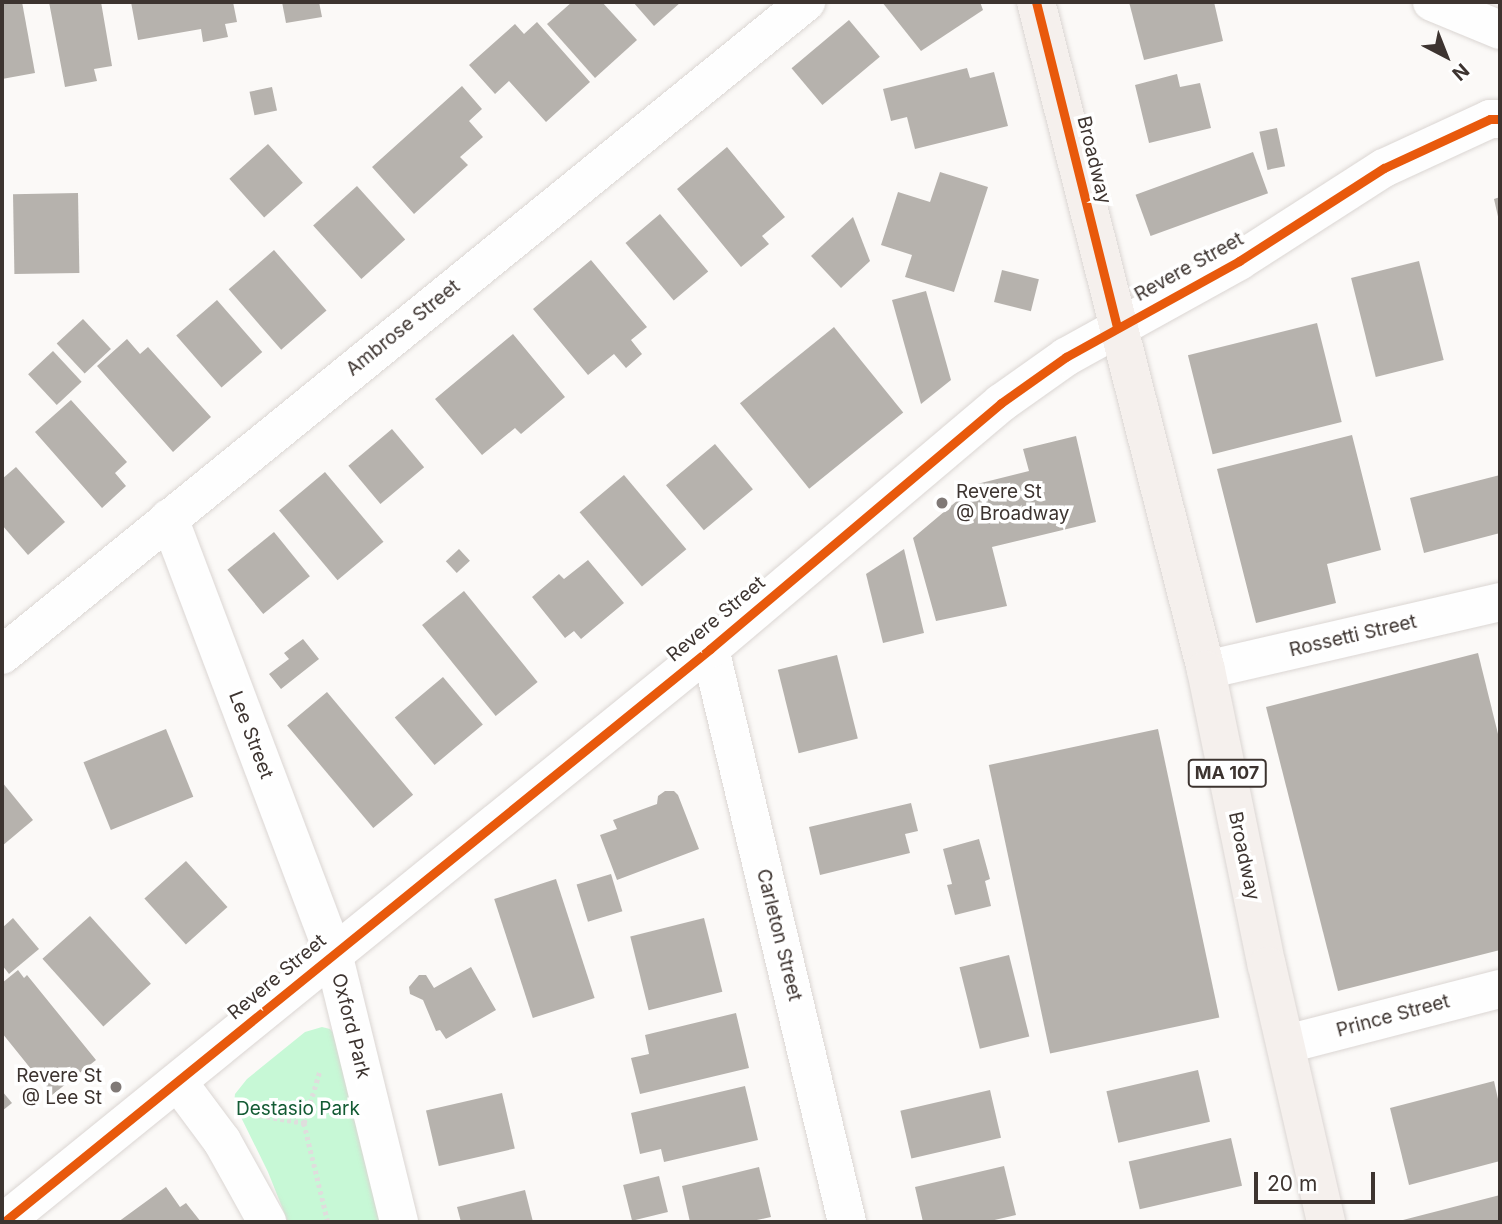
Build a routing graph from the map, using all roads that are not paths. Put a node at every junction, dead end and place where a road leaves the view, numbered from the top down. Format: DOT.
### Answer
graph roads {
  1 [pos="806,2"];
  2 [pos="1036,2"];
  3 [pos="1432,2"];
  4 [pos="1500,30"];
  5 [pos="1500,118"];
  6 [pos="1116,327"];
  7 [pos="169,518"];
  8 [pos="1500,602"];
  9 [pos="710,649"];
  10 [pos="2,655"];
  11 [pos="1206,670"];
  12 [pos="333,953"];
  13 [pos="1500,989"];
  14 [pos="1287,1044"];
  15 [pos="178,1082"];
  16 [pos="4,1222"];
  17 [pos="267,1222"];
  18 [pos="399,1222"];
  19 [pos="848,1222"];
  20 [pos="1326,1222"];
  1 -- 7 [label="street, Ambrose Street"];
  2 -- 6 [label="main road, Broadway / MA 107"];
  3 -- 4 [label="street"];
  5 -- 6 [label="street, Revere Street"];
  6 -- 9 [label="street, Revere Street"];
  6 -- 11 [label="main road, Broadway / MA 107"];
  7 -- 10 [label="street, Ambrose Street"];
  7 -- 12 [label="street, Lee Street"];
  8 -- 11 [label="street, Rossetti Street"];
  9 -- 12 [label="street, Revere Street"];
  9 -- 19 [label="street, Carleton Street"];
  11 -- 14 [label="main road, Broadway / MA 107"];
  12 -- 15 [label="street, Revere Street"];
  12 -- 18 [label="street, Oxford Park"];
  13 -- 14 [label="street, Prince Street"];
  14 -- 20 [label="main road, Broadway / MA 107"];
  15 -- 16 [label="street, Revere Street"];
  15 -- 17 [label="street"];
}
